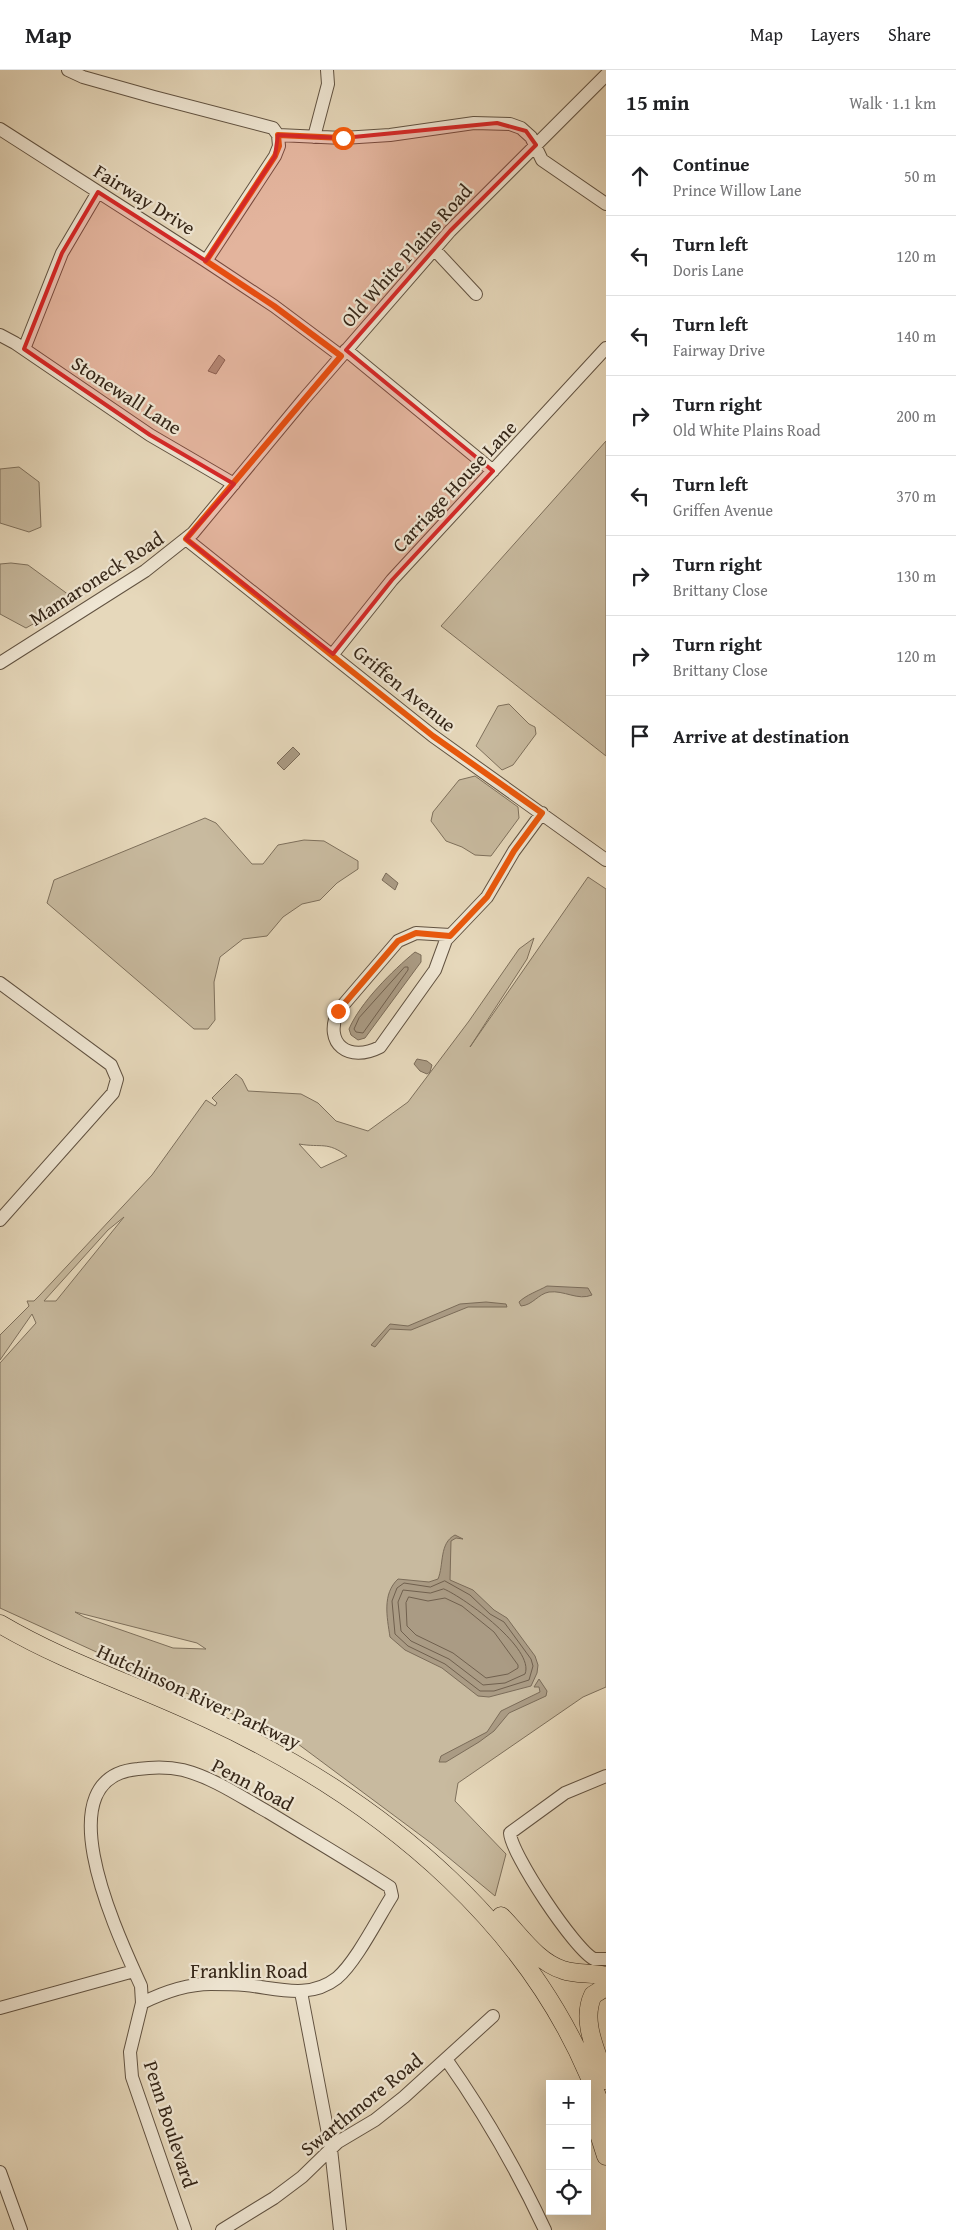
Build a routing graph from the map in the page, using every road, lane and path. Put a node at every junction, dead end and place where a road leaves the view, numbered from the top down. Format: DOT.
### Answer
graph roads {
  1 [pos="68,70"];
  2 [pos="327,70"];
  3 [pos="606,75"];
  4 [pos="0,129"];
  5 [pos="278,135"];
  6 [pos="314,137"];
  7 [pos="536,146"];
  8 [pos="98,192"];
  9 [pos="606,204"];
  10 [pos="434,249"];
  11 [pos="206,261"];
  12 [pos="476,294"];
  13 [pos="0,335"];
  14 [pos="606,348"];
  15 [pos="24,349"];
  16 [pos="347,354"];
  17 [pos="493,470"];
  18 [pos="234,484"];
  19 [pos="186,539"];
  20 [pos="333,654"];
  21 [pos="0,663"];
  22 [pos="542,813"];
  23 [pos="606,860"];
  24 [pos="450,936"];
  25 [pos="0,983"];
  26 [pos="0,1220"];
  27 [pos="0,1624"];
  28 [pos="0,1636"];
  29 [pos="606,1776"];
  30 [pos="333,1786"];
  31 [pos="390,1888"];
  32 [pos="606,1959"];
  33 [pos="134,1971"];
  34 [pos="606,1976"];
  35 [pos="606,1987"];
  36 [pos="301,1992"];
  37 [pos="142,2003"];
  38 [pos="0,2008"];
  39 [pos="493,2016"];
  40 [pos="446,2059"];
  41 [pos="579,2080"];
  42 [pos="606,2080"];
  43 [pos="591,2112"];
  44 [pos="606,2122"];
  45 [pos="331,2149"];
  46 [pos="606,2156"];
  47 [pos="0,2172"];
  48 [pos="20,2230"];
  49 [pos="185,2230"];
  50 [pos="222,2230"];
  51 [pos="340,2230"];
  52 [pos="545,2230"];
  1 -- 5 [label="street"];
  2 -- 6 [label="street"];
  3 -- 7 [label="street, Old White Plains Road"];
  4 -- 8 [label="street, Fairway Drive"];
  5 -- 6 [label="street"];
  5 -- 11 [label="street"];
  6 -- 7 [label="street"];
  7 -- 9 [label="street"];
  7 -- 10 [label="street, Old White Plains Road"];
  8 -- 11 [label="street, Fairway Drive"];
  8 -- 15 [label="street"];
  10 -- 12 [label="street"];
  10 -- 16 [label="street, Old White Plains Road"];
  11 -- 16 [label="street, Fairway Drive"];
  13 -- 15 [label="street, Stonewall Lane"];
  14 -- 17 [label="street, Carriage House Lane"];
  15 -- 18 [label="street, Stonewall Lane"];
  16 -- 17 [label="street, Fairway Drive"];
  16 -- 18 [label="street, Old White Plains Road"];
  17 -- 20 [label="street, Carriage House Lane"];
  18 -- 19 [label="street, Old White Plains Road"];
  19 -- 20 [label="street, Griffen Avenue"];
  19 -- 21 [label="street, Mamaroneck Road"];
  20 -- 22 [label="street, Griffen Avenue"];
  22 -- 23 [label="street, Griffen Avenue"];
  22 -- 24 [label="street"];
  24 -- 24 [label="street"];
  25 -- 26 [label="street"];
  27 -- 30 [label="highway, Hutchinson River Parkway"];
  28 -- 41 [label="highway, Hutchinson River Parkway"];
  29 -- 32 [label="street"];
  30 -- 34 [label="highway"];
  30 -- 44 [label="highway, Hutchinson River Parkway"];
  31 -- 33 [label="street, Penn Road"];
  31 -- 36 [label="street, Franklin Road"];
  33 -- 37 [label="street, Penn Boulevard"];
  33 -- 38 [label="street"];
  35 -- 42 [label="highway"];
  36 -- 37 [label="street, Franklin Road"];
  36 -- 45 [label="street"];
  37 -- 49 [label="street, Penn Boulevard"];
  39 -- 40 [label="street, Swarthmore Road"];
  40 -- 45 [label="street, Swarthmore Road"];
  40 -- 52 [label="street"];
  43 -- 46 [label="highway"];
  45 -- 50 [label="street, Swarthmore Road"];
  45 -- 51 [label="street"];
  47 -- 48 [label="street"];
}
